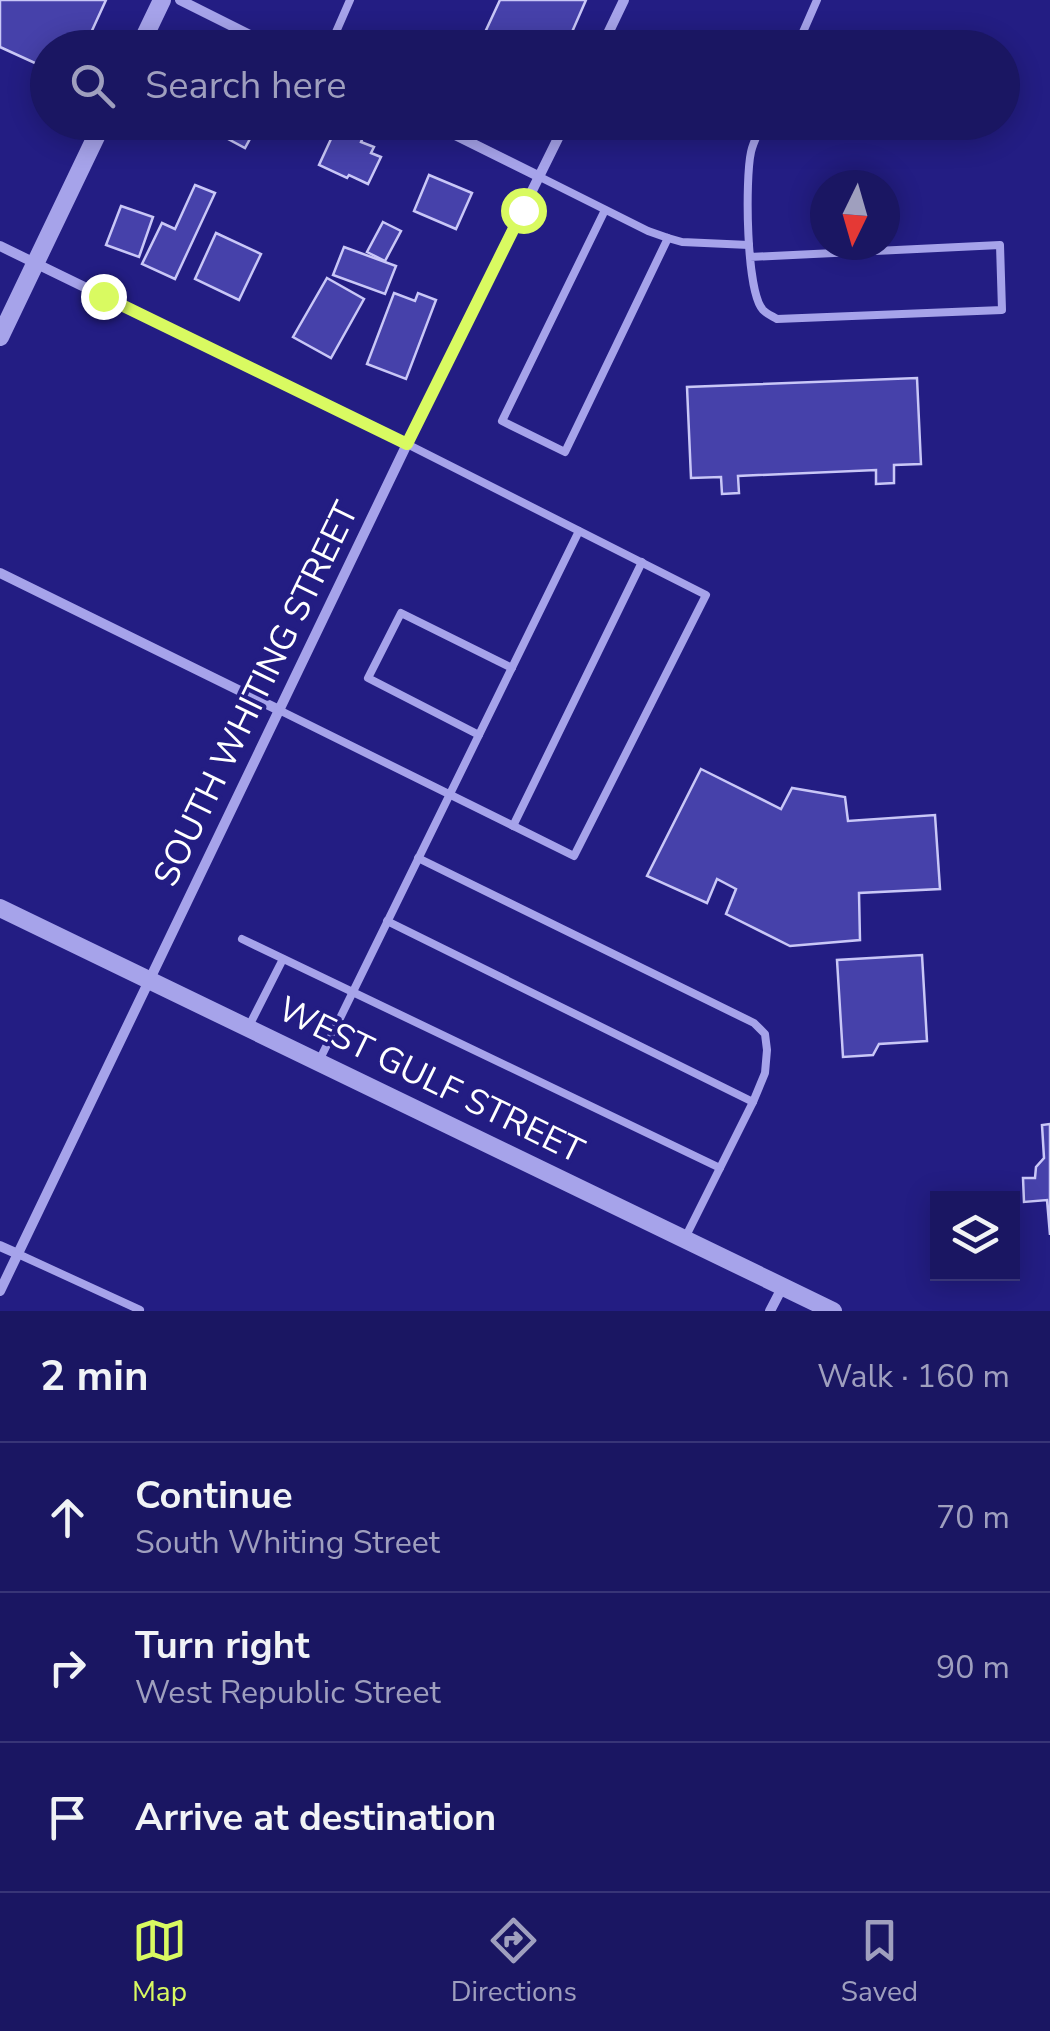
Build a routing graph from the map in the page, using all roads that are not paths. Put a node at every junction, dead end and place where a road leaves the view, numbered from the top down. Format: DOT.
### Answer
graph roads {
  1 [pos="162,0"];
  2 [pos="180,0"];
  3 [pos="350,0"];
  4 [pos="624,0"];
  5 [pos="816,0"];
  6 [pos="148,30"];
  7 [pos="240,30"];
  8 [pos="337,30"];
  9 [pos="610,30"];
  10 [pos="804,30"];
  11 [pos="94,140"];
  12 [pos="465,140"];
  13 [pos="557,140"];
  14 [pos="756,140"];
  15 [pos="540,177"];
  16 [pos="605,210"];
  17 [pos="668,238"];
  18 [pos="749,244"];
  19 [pos="0,246"];
  20 [pos="750,257"];
  21 [pos="36,263"];
  22 [pos="0,337"];
  23 [pos="407,444"];
  24 [pos="579,531"];
  25 [pos="642,562"];
  26 [pos="0,573"];
  27 [pos="512,668"];
  28 [pos="279,710"];
  29 [pos="479,735"];
  30 [pos="450,794"];
  31 [pos="512,826"];
  32 [pos="418,858"];
  33 [pos="0,908"];
  34 [pos="387,921"];
  35 [pos="242,939"];
  36 [pos="283,959"];
  37 [pos="149,980"];
  38 [pos="353,992"];
  39 [pos="248,1028"];
  40 [pos="318,1062"];
  41 [pos="753,1102"];
  42 [pos="720,1168"];
  43 [pos="685,1238"];
  44 [pos="0,1246"];
  45 [pos="18,1254"];
  46 [pos="783,1286"];
  47 [pos="0,1291"];
  48 [pos="140,1310"];
  49 [pos="770,1311"];
  50 [pos="833,1311"];
  1 -- 6 [label="street"];
  2 -- 7 [label="street"];
  3 -- 8 [label="lane"];
  4 -- 9 [label="street"];
  5 -- 10 [label="lane"];
  11 -- 21 [label="street"];
  12 -- 15 [label="street"];
  13 -- 15 [label="street, SOUTH WHITING STREET"];
  14 -- 18 [label="lane"];
  15 -- 16 [label="lane"];
  15 -- 23 [label="street, SOUTH WHITING STREET"];
  16 -- 17 [label="lane"];
  16 -- 17 [label="lane"];
  17 -- 18 [label="lane"];
  18 -- 20 [label="lane"];
  19 -- 21 [label="street"];
  20 -- 20 [label="lane"];
  21 -- 22 [label="street"];
  21 -- 23 [label="street"];
  23 -- 24 [label="lane"];
  23 -- 28 [label="street, SOUTH WHITING STREET"];
  24 -- 25 [label="lane"];
  24 -- 27 [label="lane"];
  25 -- 31 [label="lane"];
  25 -- 31 [label="lane"];
  26 -- 28 [label="street"];
  27 -- 29 [label="lane"];
  27 -- 29 [label="lane"];
  28 -- 30 [label="lane"];
  28 -- 37 [label="street, SOUTH WHITING STREET"];
  29 -- 30 [label="lane"];
  30 -- 31 [label="lane"];
  30 -- 32 [label="lane"];
  32 -- 34 [label="lane"];
  32 -- 41 [label="lane"];
  33 -- 37 [label="street, WEST GULF STREET"];
  34 -- 38 [label="lane"];
  34 -- 41 [label="lane"];
  35 -- 36 [label="lane"];
  36 -- 38 [label="lane"];
  36 -- 39 [label="lane"];
  37 -- 39 [label="street, WEST GULF STREET"];
  37 -- 45 [label="street, SOUTH WHITING STREET"];
  38 -- 40 [label="lane"];
  38 -- 42 [label="lane"];
  39 -- 40 [label="street, WEST GULF STREET"];
  40 -- 43 [label="street, WEST GULF STREET"];
  41 -- 42 [label="lane"];
  42 -- 43 [label="lane"];
  43 -- 46 [label="street, WEST GULF STREET"];
  44 -- 45 [label="street"];
  45 -- 47 [label="street, SOUTH WHITING STREET"];
  45 -- 48 [label="lane"];
  46 -- 49 [label="street"];
  46 -- 50 [label="street, WEST GULF STREET"];
}
